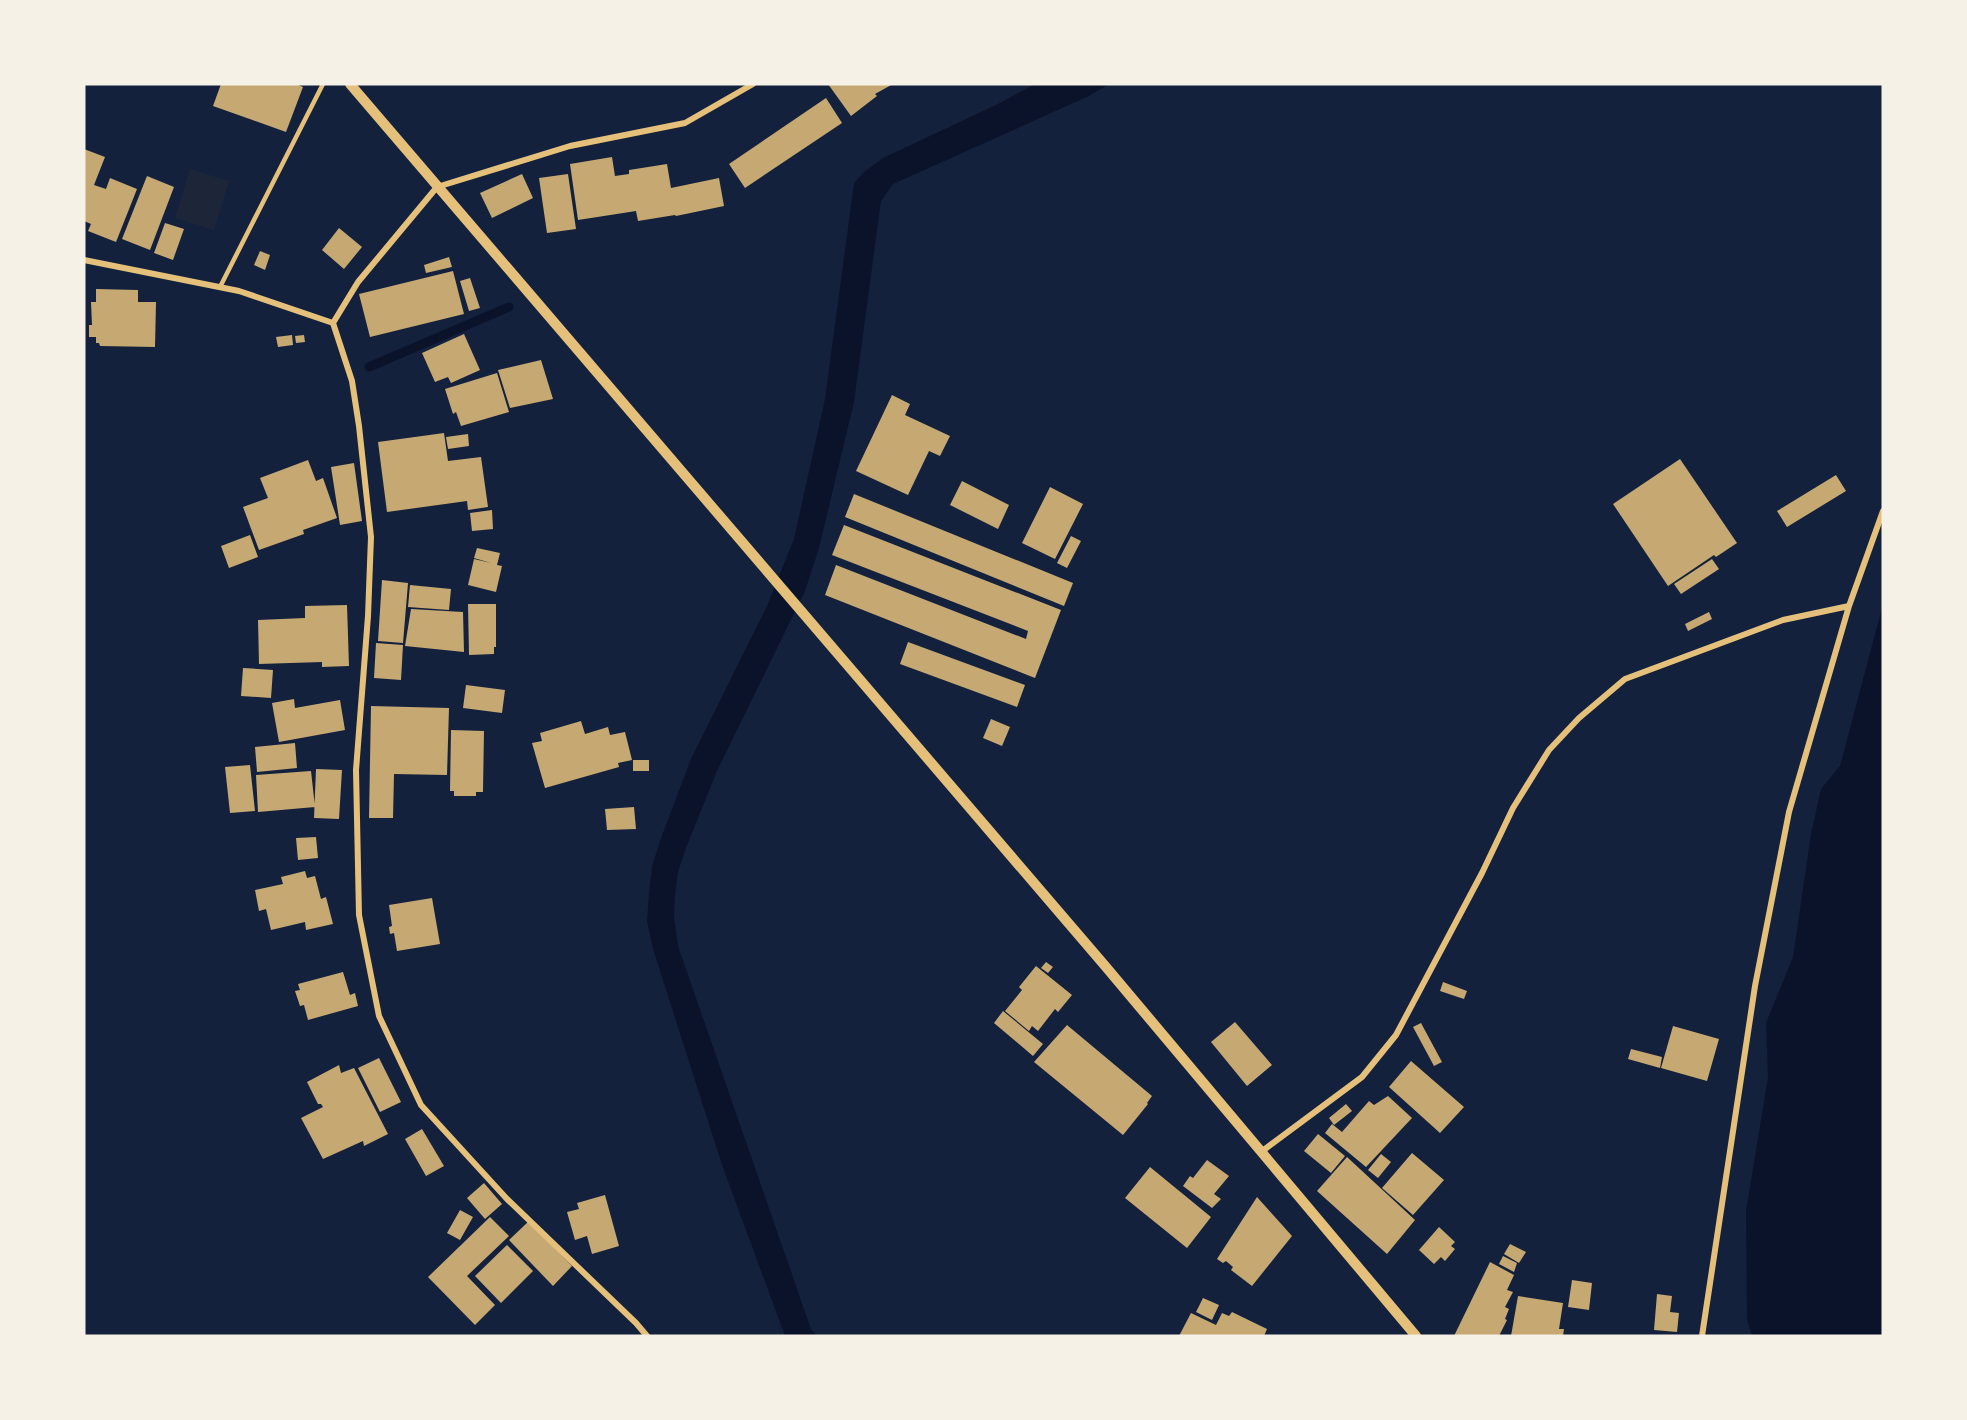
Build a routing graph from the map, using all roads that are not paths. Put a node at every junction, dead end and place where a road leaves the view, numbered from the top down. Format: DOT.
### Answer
graph roads {
  1 [pos="323,84"];
  2 [pos="350,84"];
  3 [pos="753,84"];
  4 [pos="437,187"];
  5 [pos="84,260"];
  6 [pos="220,287"];
  7 [pos="333,323"];
  8 [pos="1883,511"];
  9 [pos="1849,606"];
  10 [pos="1261,1152"];
  11 [pos="647,1336"];
  12 [pos="1416,1336"];
  13 [pos="1702,1336"];
  1 -- 6 [label="lane"];
  2 -- 4 [label="street"];
  3 -- 4 [label="street"];
  4 -- 7 [label="street"];
  4 -- 10 [label="street"];
  5 -- 6 [label="street"];
  6 -- 7 [label="street"];
  7 -- 11 [label="street"];
  8 -- 9 [label="street"];
  9 -- 10 [label="street"];
  9 -- 13 [label="street"];
  10 -- 12 [label="street"];
}
